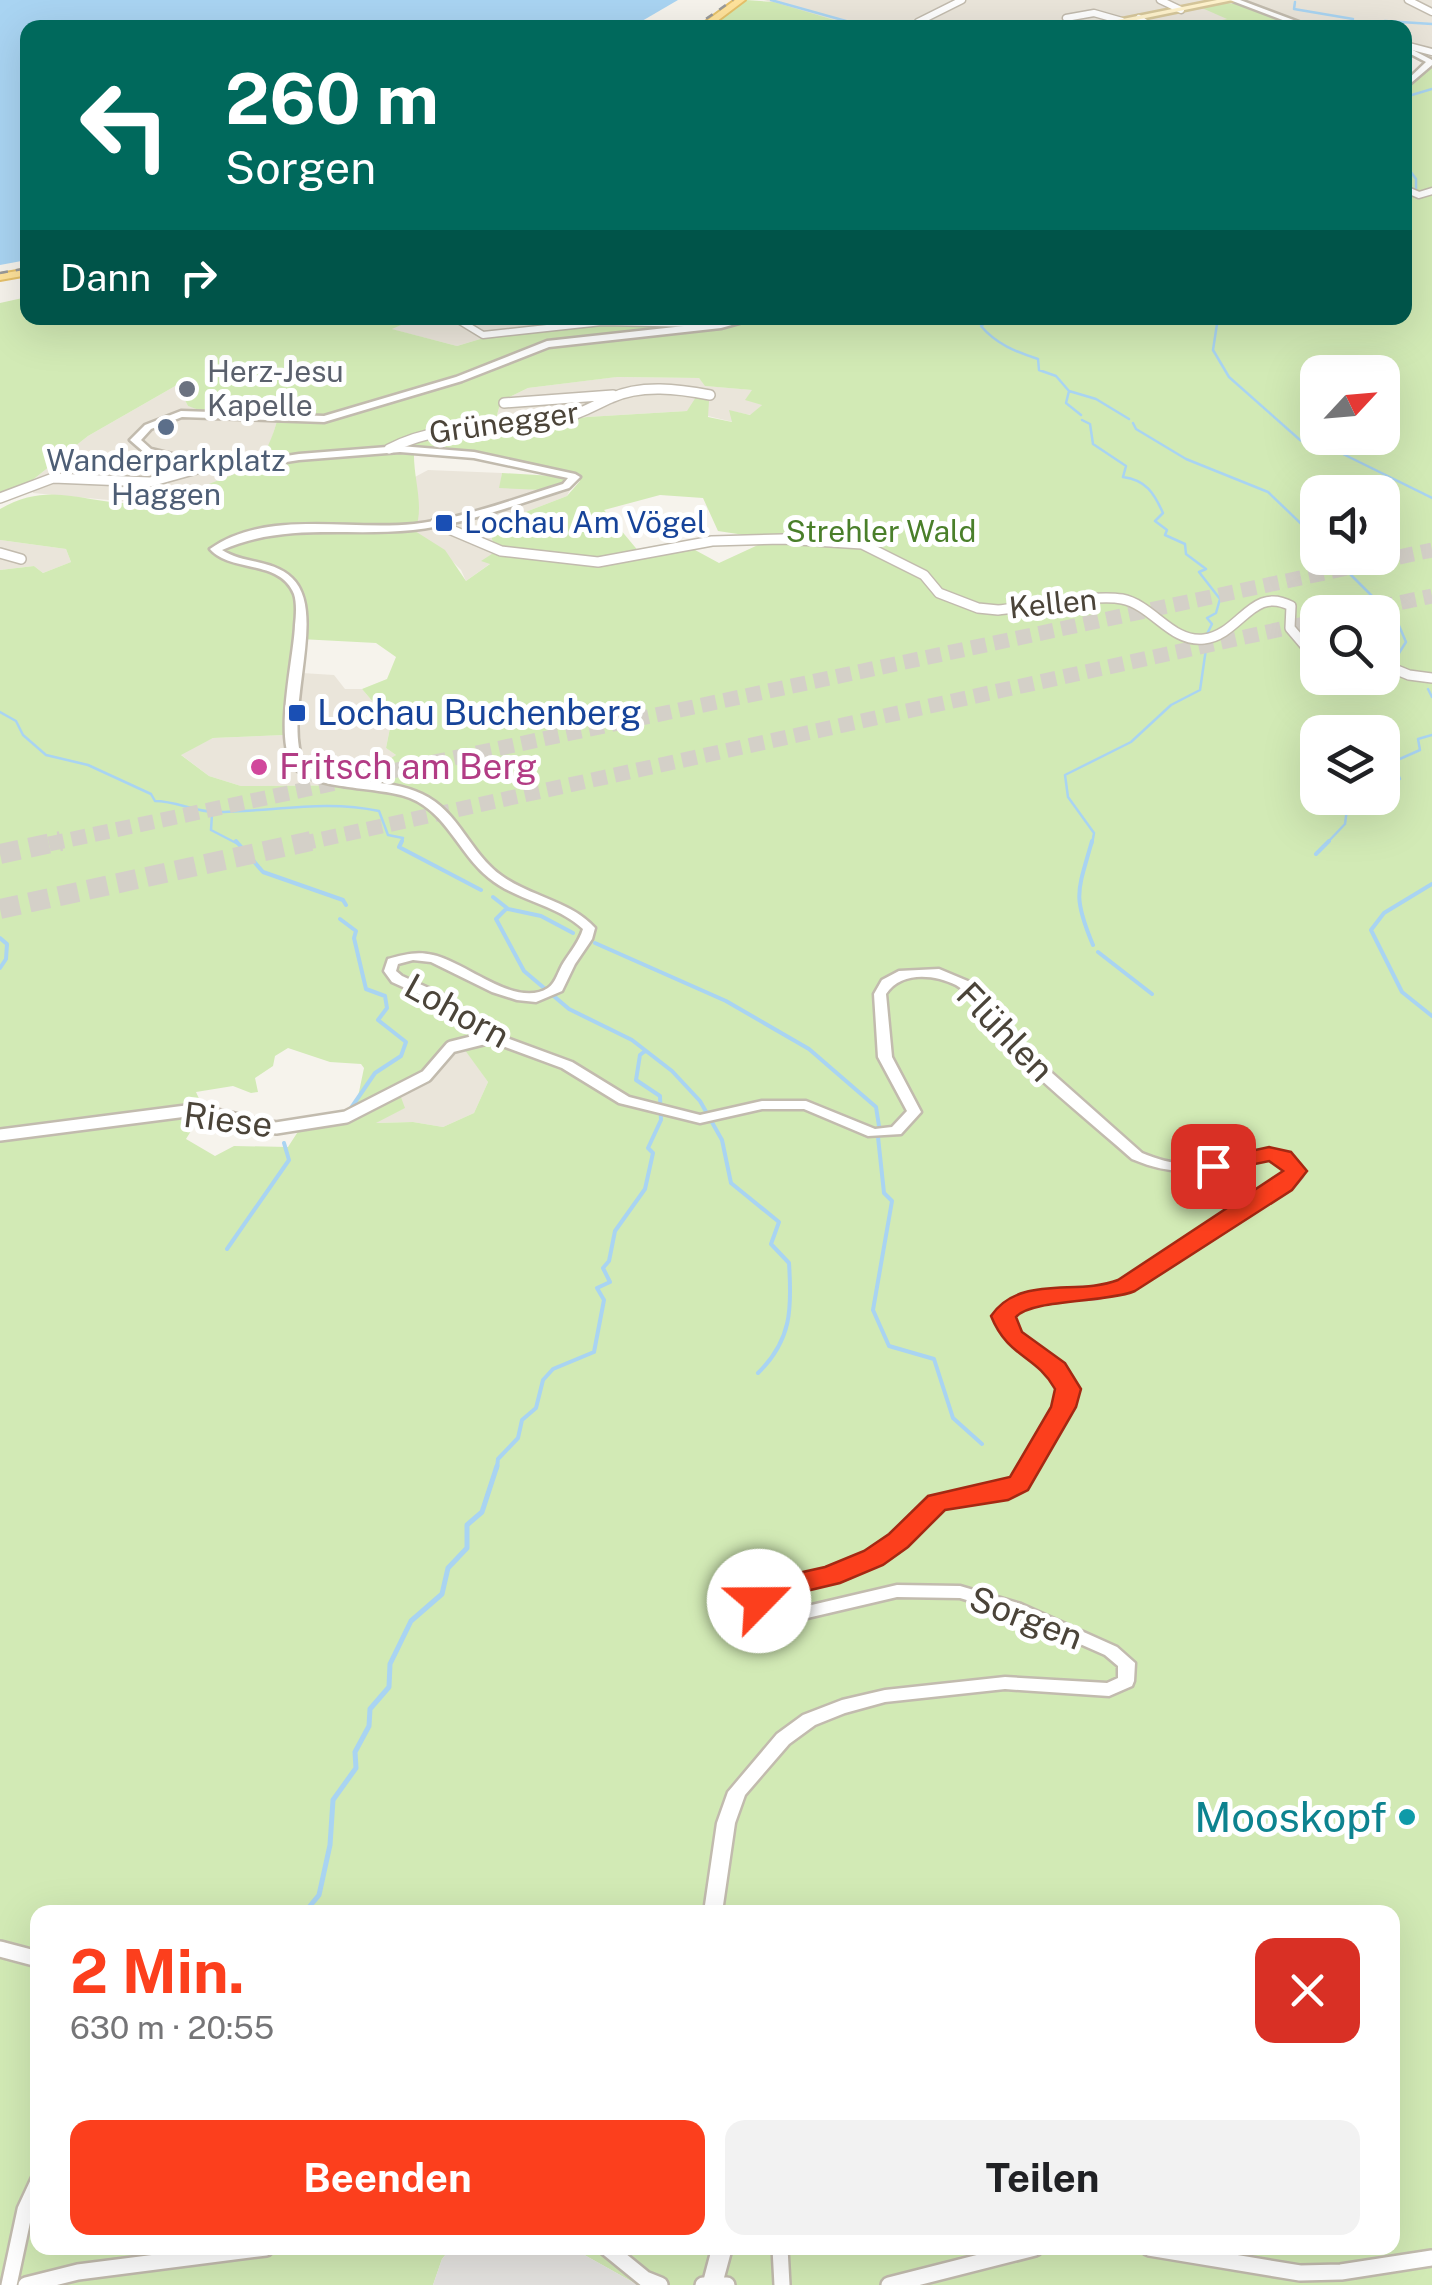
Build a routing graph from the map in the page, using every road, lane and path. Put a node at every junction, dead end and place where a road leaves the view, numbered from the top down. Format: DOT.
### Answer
graph roads {
  1 [pos="742,0"];
  2 [pos="962,0"];
  3 [pos="1160,0"];
  4 [pos="1231,0"];
  5 [pos="1408,0"];
  6 [pos="1181,10"];
  7 [pos="1432,12"];
  8 [pos="1139,18"];
  9 [pos="713,20"];
  10 [pos="922,20"];
  11 [pos="1073,20"];
  12 [pos="1118,20"];
  13 [pos="1128,20"];
  14 [pos="1142,20"];
  15 [pos="1289,20"];
  16 [pos="1412,50"];
  17 [pos="1412,80"];
  18 [pos="464,325"];
  19 [pos="572,325"];
  20 [pos="720,325"];
  21 [pos="617,395"];
  22 [pos="710,395"];
  23 [pos="504,403"];
  24 [pos="389,449"];
  25 [pos="204,467"];
  26 [pos="0,498"];
  27 [pos="435,523"];
  28 [pos="356,526"];
  29 [pos="0,552"];
  30 [pos="21,559"];
  31 [pos="1300,640"];
  32 [pos="1400,671"];
  33 [pos="1432,678"];
  34 [pos="896,977"];
  35 [pos="550,992"];
  36 [pos="491,1037"];
  37 [pos="661,1110"];
  38 [pos="1102,1126"];
  39 [pos="0,1135"];
  40 [pos="714,1905"];
  41 [pos="0,1949"];
  42 [pos="30,1957"];
  43 [pos="30,2199"];
  44 [pos="211,2255"];
  45 [pos="615,2255"];
  46 [pos="720,2255"];
  47 [pos="780,2255"];
  48 [pos="1007,2255"];
  49 [pos="1194,2255"];
  50 [pos="1432,2258"];
  51 [pos="714,2284"];
  52 [pos="9,2285"];
  53 [pos="26,2285"];
  54 [pos="660,2285"];
  55 [pos="782,2285"];
  56 [pos="889,2285"];
  1 -- 9 [label="main road"];
  2 -- 10 [label="street"];
  3 -- 6 [label="street"];
  4 -- 6 [label="main road"];
  4 -- 15 [label="street"];
  5 -- 7 [label="street"];
  6 -- 8 [label="main road"];
  8 -- 13 [label="main road"];
  8 -- 14 [label="street"];
  11 -- 12 [label="street"];
  16 -- 17 [label="street"];
  18 -- 19 [label="street"];
  20 -- 25 [label="street"];
  21 -- 22 [label="street, Grünegger"];
  21 -- 23 [label="street, Grünegger"];
  21 -- 24 [label="street, Grünegger"];
  24 -- 25 [label="street"];
  24 -- 27 [label="street"];
  25 -- 26 [label="street"];
  27 -- 28 [label="street"];
  27 -- 31 [label="street, Kellen"];
  28 -- 35 [label="street, Lohorn"];
  29 -- 30 [label="street"];
  32 -- 33 [label="street"];
  34 -- 37 [label="street, Lohorn"];
  34 -- 38 [label="street, Flühlen"];
  35 -- 36 [label="street, Lohorn"];
  36 -- 37 [label="street, Lohorn"];
  36 -- 39 [label="street, Riese"];
  38 -- 40 [label="street, Sorgen"];
  41 -- 42 [label="street"];
  43 -- 52 [label="street"];
  44 -- 53 [label="street"];
  45 -- 54 [label="street"];
  46 -- 51 [label="street"];
  47 -- 55 [label="street"];
  48 -- 56 [label="street"];
  49 -- 50 [label="street"];
}
